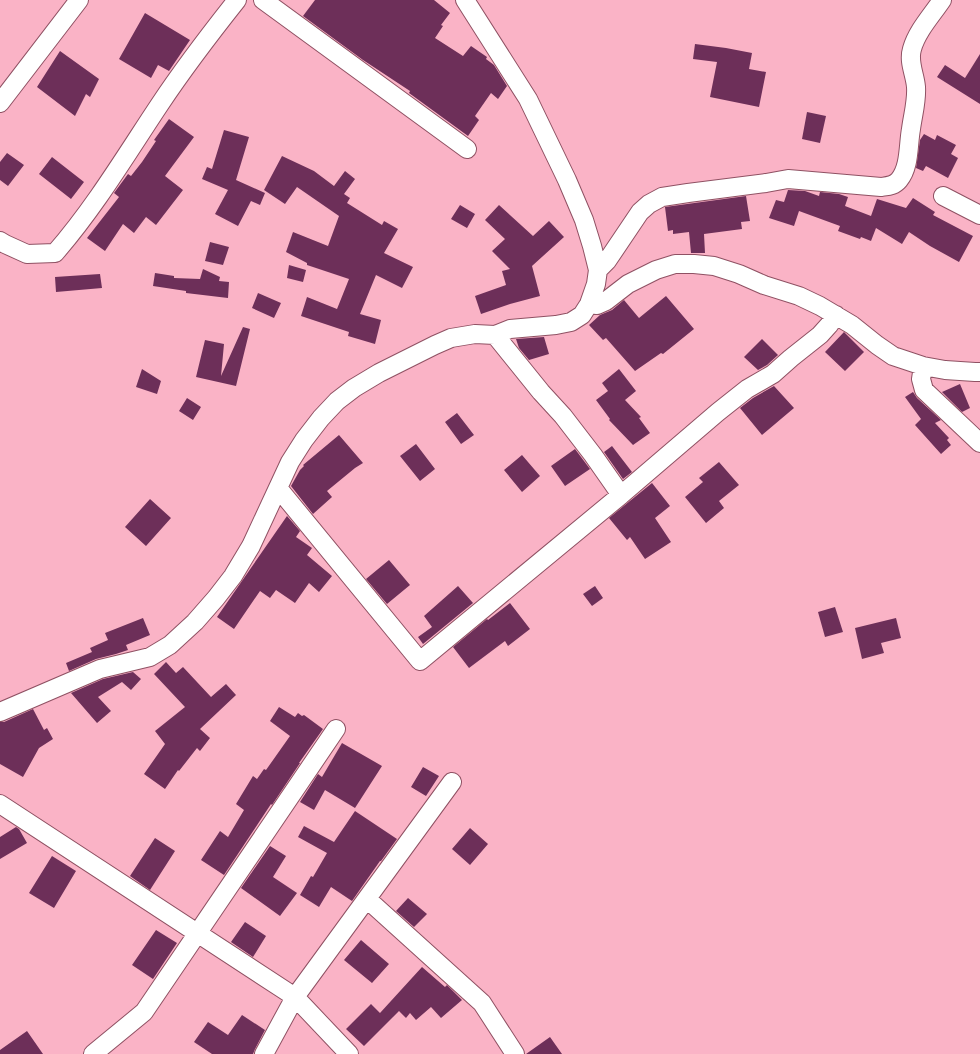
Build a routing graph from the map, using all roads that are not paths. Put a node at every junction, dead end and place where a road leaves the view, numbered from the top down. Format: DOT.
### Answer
graph roads {
  1 [pos="79,0"];
  2 [pos="237,0"];
  3 [pos="263,0"];
  4 [pos="465,0"];
  5 [pos="942,0"];
  6 [pos="0,103"];
  7 [pos="466,149"];
  8 [pos="943,196"];
  9 [pos="980,215"];
  10 [pos="0,241"];
  11 [pos="598,270"];
  12 [pos="589,304"];
  13 [pos="836,315"];
  14 [pos="495,335"];
  15 [pos="922,366"];
  16 [pos="980,372"];
  17 [pos="980,442"];
  18 [pos="278,488"];
  19 [pos="621,495"];
  20 [pos="0,712"];
  21 [pos="336,729"];
  22 [pos="452,782"];
  23 [pos="0,804"];
  24 [pos="367,899"];
  25 [pos="197,932"];
  26 [pos="296,997"];
  27 [pos="94,1054"];
  28 [pos="264,1054"];
  29 [pos="349,1054"];
  30 [pos="515,1054"];
  1 -- 6 [label="street"];
  2 -- 10 [label="street"];
  3 -- 7 [label="street"];
  4 -- 11 [label="street"];
  5 -- 11 [label="street"];
  8 -- 9 [label="street"];
  11 -- 12 [label="street"];
  12 -- 13 [label="street"];
  12 -- 14 [label="street"];
  13 -- 15 [label="street"];
  13 -- 19 [label="street"];
  14 -- 18 [label="street"];
  14 -- 19 [label="street"];
  15 -- 16 [label="street"];
  15 -- 17 [label="street"];
  18 -- 19 [label="street"];
  18 -- 20 [label="street"];
  21 -- 25 [label="street"];
  22 -- 24 [label="street"];
  23 -- 25 [label="street"];
  24 -- 26 [label="street"];
  24 -- 30 [label="street"];
  25 -- 26 [label="street"];
  25 -- 27 [label="street"];
  26 -- 28 [label="street"];
  26 -- 29 [label="street"];
}
